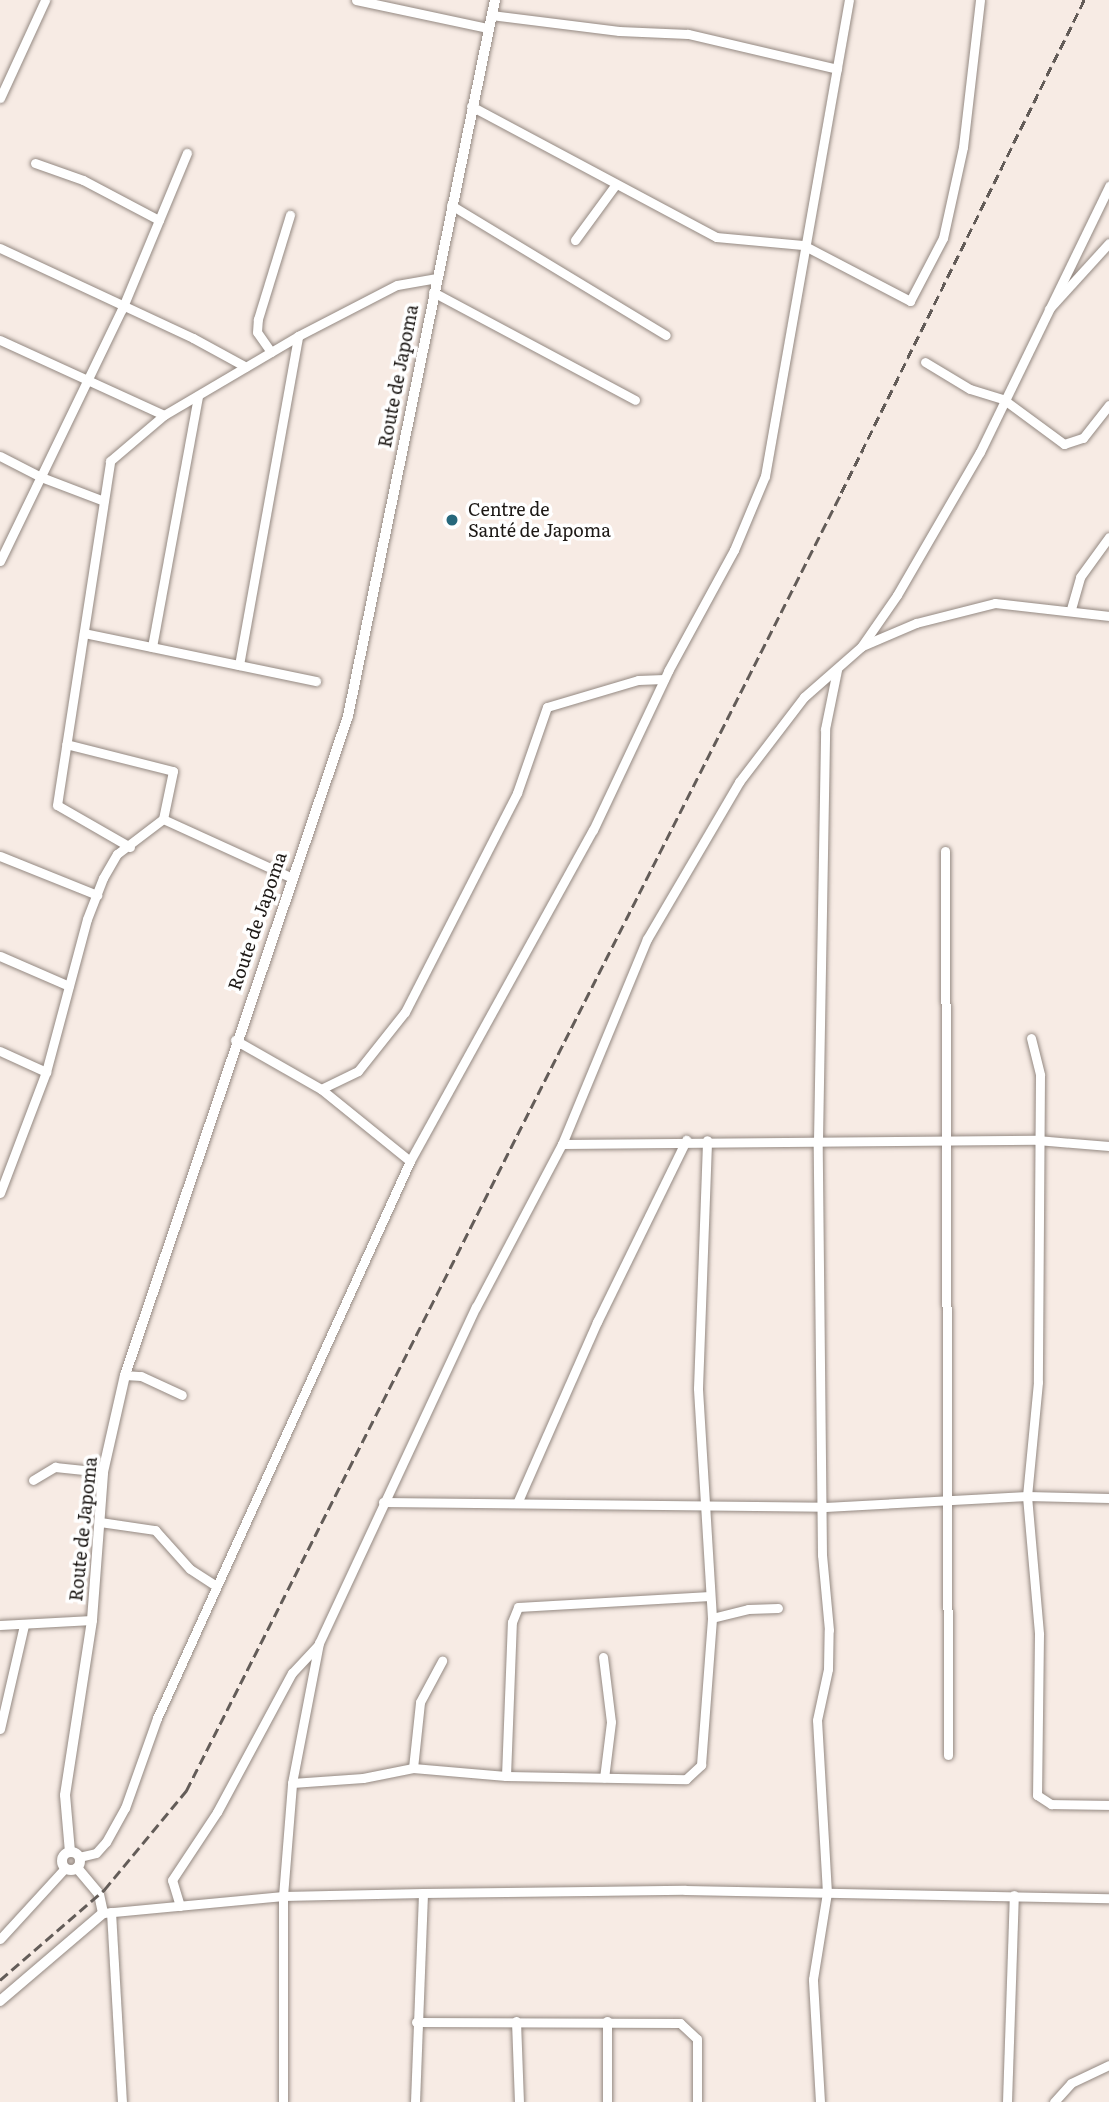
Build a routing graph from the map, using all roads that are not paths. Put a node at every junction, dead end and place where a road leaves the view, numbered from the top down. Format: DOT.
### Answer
graph roads {
  1 [pos="44,0"];
  2 [pos="356,0"];
  3 [pos="495,0"];
  4 [pos="849,0"];
  5 [pos="980,0"];
  6 [pos="491,15"];
  7 [pos="488,28"];
  8 [pos="837,69"];
  9 [pos="4,82"];
  10 [pos="0,99"];
  11 [pos="471,106"];
  12 [pos="187,153"];
  13 [pos="35,163"];
  14 [pos="616,184"];
  15 [pos="1109,186"];
  16 [pos="451,205"];
  17 [pos="290,215"];
  18 [pos="159,220"];
  19 [pos="575,240"];
  20 [pos="1109,243"];
  21 [pos="803,245"];
  22 [pos="0,248"];
  23 [pos="435,278"];
  24 [pos="433,292"];
  25 [pos="122,309"];
  26 [pos="1046,312"];
  27 [pos="666,335"];
  28 [pos="298,336"];
  29 [pos="0,341"];
  30 [pos="271,352"];
  31 [pos="925,362"];
  32 [pos="246,367"];
  33 [pos="89,377"];
  34 [pos="198,396"];
  35 [pos="1003,399"];
  36 [pos="635,400"];
  37 [pos="1109,405"];
  38 [pos="164,415"];
  39 [pos="0,456"];
  40 [pos="41,477"];
  41 [pos="104,501"];
  42 [pos="1109,537"];
  43 [pos="0,561"];
  44 [pos="1071,609"];
  45 [pos="1109,616"];
  46 [pos="83,633"];
  47 [pos="861,646"];
  48 [pos="152,647"];
  49 [pos="239,665"];
  50 [pos="837,670"];
  51 [pos="664,679"];
  52 [pos="316,681"];
  53 [pos="66,744"];
  54 [pos="163,819"];
  55 [pos="130,847"];
  56 [pos="945,851"];
  57 [pos="0,856"];
  58 [pos="290,877"];
  59 [pos="97,895"];
  60 [pos="0,956"];
  61 [pos="69,986"];
  62 [pos="1031,1038"];
  63 [pos="235,1040"];
  64 [pos="0,1051"];
  65 [pos="46,1072"];
  66 [pos="321,1089"];
  67 [pos="686,1140"];
  68 [pos="706,1140"];
  69 [pos="818,1140"];
  70 [pos="1037,1140"];
  71 [pos="947,1142"];
  72 [pos="562,1144"];
  73 [pos="1109,1146"];
  74 [pos="410,1161"];
  75 [pos="4,1170"];
  76 [pos="0,1193"];
  77 [pos="125,1375"];
  78 [pos="182,1395"];
  79 [pos="103,1472"];
  80 [pos="33,1480"];
  81 [pos="1027,1496"];
  82 [pos="1109,1497"];
  83 [pos="950,1500"];
  84 [pos="518,1501"];
  85 [pos="383,1502"];
  86 [pos="704,1506"];
  87 [pos="825,1507"];
  88 [pos="100,1522"];
  89 [pos="216,1586"];
  90 [pos="710,1596"];
  91 [pos="778,1608"];
  92 [pos="712,1618"];
  93 [pos="92,1620"];
  94 [pos="0,1625"];
  95 [pos="24,1625"];
  96 [pos="319,1643"];
  97 [pos="603,1657"];
  98 [pos="442,1661"];
  99 [pos="0,1729"];
  100 [pos="948,1755"];
  101 [pos="413,1768"];
  102 [pos="506,1776"];
  103 [pos="604,1777"];
  104 [pos="292,1783"];
  105 [pos="1109,1805"];
  106 [pos="75,1859"];
  107 [pos="65,1868"];
  108 [pos="423,1893"];
  109 [pos="827,1893"];
  110 [pos="1014,1895"];
  111 [pos="283,1896"];
  112 [pos="1109,1898"];
  113 [pos="180,1906"];
  114 [pos="107,1913"];
  115 [pos="0,1938"];
  116 [pos="0,2001"];
  117 [pos="516,2021"];
  118 [pos="607,2021"];
  119 [pos="416,2022"];
  120 [pos="1109,2065"];
  121 [pos="122,2102"];
  122 [pos="283,2102"];
  123 [pos="415,2102"];
  124 [pos="519,2102"];
  125 [pos="607,2102"];
  126 [pos="697,2102"];
  127 [pos="821,2102"];
  128 [pos="1007,2102"];
  129 [pos="1054,2102"];
  1 -- 9 [label="street"];
  2 -- 7 [label="street"];
  3 -- 6 [label="street, Route de Japoma"];
  4 -- 8 [label="street"];
  5 -- 21 [label="street"];
  6 -- 7 [label="street, Route de Japoma"];
  6 -- 8 [label="street"];
  7 -- 11 [label="street, Route de Japoma"];
  8 -- 21 [label="street"];
  9 -- 10 [label="street"];
  11 -- 14 [label="street"];
  11 -- 16 [label="street, Route de Japoma"];
  12 -- 18 [label="street"];
  13 -- 18 [label="street"];
  14 -- 19 [label="street"];
  14 -- 21 [label="street"];
  15 -- 26 [label="street"];
  16 -- 23 [label="street, Route de Japoma"];
  16 -- 27 [label="street"];
  17 -- 30 [label="street"];
  18 -- 25 [label="street"];
  20 -- 26 [label="street"];
  21 -- 51 [label="street"];
  22 -- 25 [label="street"];
  23 -- 24 [label="street, Route de Japoma"];
  23 -- 28 [label="street"];
  24 -- 36 [label="street"];
  24 -- 58 [label="street, Route de Japoma"];
  25 -- 32 [label="street"];
  25 -- 33 [label="street"];
  26 -- 35 [label="street"];
  28 -- 30 [label="street"];
  28 -- 49 [label="street"];
  29 -- 33 [label="street"];
  30 -- 32 [label="street"];
  31 -- 35 [label="street"];
  32 -- 34 [label="street"];
  33 -- 38 [label="street"];
  33 -- 40 [label="street"];
  34 -- 38 [label="street"];
  34 -- 48 [label="street"];
  35 -- 37 [label="street"];
  35 -- 47 [label="street"];
  38 -- 41 [label="street"];
  39 -- 40 [label="street"];
  40 -- 41 [label="street"];
  40 -- 43 [label="street"];
  41 -- 46 [label="street"];
  42 -- 44 [label="street"];
  44 -- 45 [label="street"];
  44 -- 47 [label="street"];
  46 -- 48 [label="street"];
  46 -- 53 [label="street"];
  47 -- 50 [label="street"];
  48 -- 49 [label="street"];
  49 -- 52 [label="street"];
  50 -- 69 [label="street"];
  50 -- 72 [label="street"];
  51 -- 66 [label="street"];
  51 -- 74 [label="street"];
  53 -- 54 [label="street"];
  53 -- 55 [label="street"];
  54 -- 55 [label="street"];
  54 -- 58 [label="street"];
  55 -- 59 [label="street"];
  56 -- 71 [label="street"];
  57 -- 59 [label="street"];
  58 -- 63 [label="street, Route de Japoma"];
  59 -- 61 [label="street"];
  60 -- 61 [label="street"];
  61 -- 65 [label="street"];
  62 -- 70 [label="street"];
  63 -- 66 [label="street"];
  63 -- 77 [label="street, Route de Japoma"];
  64 -- 65 [label="street"];
  65 -- 75 [label="street"];
  66 -- 74 [label="street"];
  67 -- 68 [label="street"];
  67 -- 72 [label="street"];
  67 -- 84 [label="street"];
  68 -- 69 [label="street"];
  68 -- 86 [label="street"];
  69 -- 71 [label="street"];
  69 -- 87 [label="street"];
  70 -- 71 [label="street"];
  70 -- 73 [label="street"];
  70 -- 81 [label="street"];
  71 -- 83 [label="street"];
  72 -- 85 [label="street"];
  74 -- 89 [label="street"];
  75 -- 76 [label="street"];
  77 -- 78 [label="street"];
  77 -- 79 [label="street, Route de Japoma"];
  79 -- 80 [label="street"];
  79 -- 88 [label="street, Route de Japoma"];
  81 -- 82 [label="street"];
  81 -- 83 [label="street"];
  81 -- 105 [label="street"];
  83 -- 87 [label="street"];
  83 -- 100 [label="street"];
  84 -- 85 [label="street"];
  84 -- 86 [label="street"];
  85 -- 96 [label="street"];
  86 -- 87 [label="street"];
  86 -- 90 [label="street"];
  87 -- 109 [label="street"];
  88 -- 89 [label="street"];
  88 -- 93 [label="street, Route de Japoma"];
  89 -- 106 [label="street"];
  90 -- 92 [label="street"];
  90 -- 102 [label="street"];
  91 -- 92 [label="street"];
  92 -- 103 [label="street"];
  93 -- 95 [label="street"];
  93 -- 106 [label="street, Route de Japoma"];
  94 -- 95 [label="street"];
  95 -- 99 [label="street"];
  96 -- 104 [label="street"];
  96 -- 113 [label="street"];
  97 -- 103 [label="street"];
  98 -- 101 [label="street"];
  101 -- 102 [label="street"];
  101 -- 104 [label="street"];
  102 -- 103 [label="street"];
  104 -- 111 [label="street"];
  106 -- 107 [label="street"];
  106 -- 107 [label="street, Route de Japoma"];
  106 -- 114 [label="street"];
  107 -- 115 [label="street"];
  108 -- 109 [label="street"];
  108 -- 111 [label="street"];
  108 -- 119 [label="street"];
  109 -- 110 [label="street"];
  109 -- 127 [label="street"];
  110 -- 112 [label="street"];
  110 -- 128 [label="street"];
  111 -- 113 [label="street"];
  111 -- 122 [label="street"];
  113 -- 114 [label="street"];
  114 -- 116 [label="street"];
  114 -- 121 [label="street"];
  117 -- 118 [label="street"];
  117 -- 119 [label="street"];
  117 -- 124 [label="street"];
  118 -- 125 [label="street"];
  118 -- 126 [label="street"];
  119 -- 123 [label="street"];
  120 -- 129 [label="street"];
}
